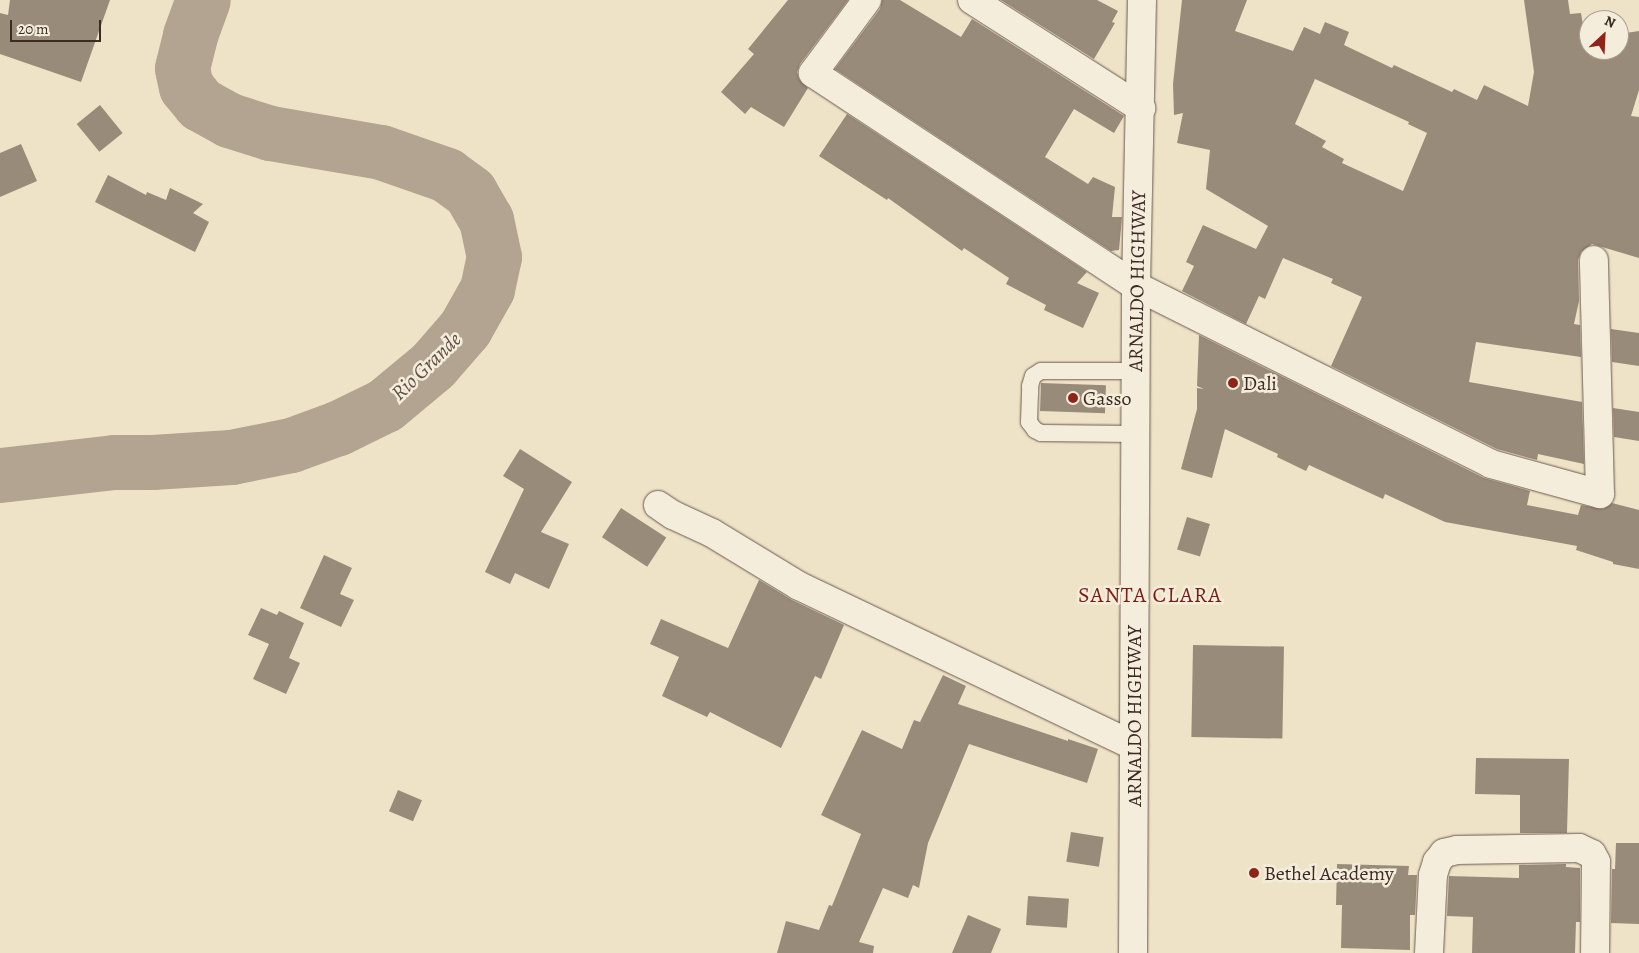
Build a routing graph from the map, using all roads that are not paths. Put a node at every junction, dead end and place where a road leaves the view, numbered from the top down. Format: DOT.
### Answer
graph roads {
  1 [pos="867,0"];
  2 [pos="972,0"];
  3 [pos="1142,0"];
  4 [pos="1142,108"];
  5 [pos="1594,260"];
  6 [pos="1136,286"];
  7 [pos="1136,372"];
  8 [pos="1135,434"];
  9 [pos="658,505"];
  10 [pos="1134,746"];
  11 [pos="1132,953"];
  12 [pos="1429,953"];
  13 [pos="1596,953"];
  1 -- 6 [label="street"];
  2 -- 4 [label="street"];
  3 -- 4 [label="street, ARNALDO HIGHWAY"];
  4 -- 6 [label="street, ARNALDO HIGHWAY"];
  5 -- 6 [label="street"];
  6 -- 7 [label="street, ARNALDO HIGHWAY"];
  7 -- 8 [label="street, ARNALDO HIGHWAY"];
  7 -- 8 [label="lane"];
  8 -- 10 [label="street, ARNALDO HIGHWAY"];
  9 -- 10 [label="street"];
  10 -- 11 [label="street, ARNALDO HIGHWAY"];
  12 -- 13 [label="street"];
}
